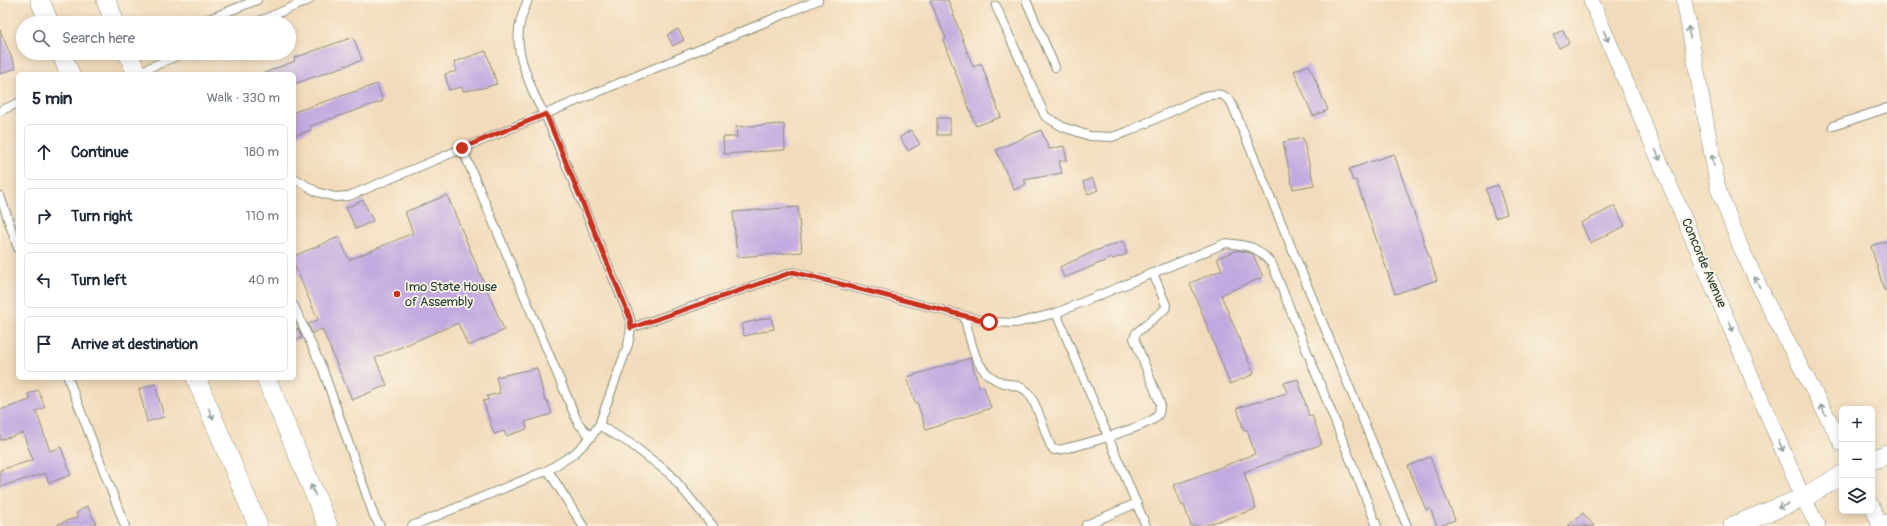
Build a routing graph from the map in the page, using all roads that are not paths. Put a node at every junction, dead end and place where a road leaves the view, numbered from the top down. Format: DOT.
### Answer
graph roads {
  1 [pos="40,0"];
  2 [pos="106,0"];
  3 [pos="257,0"];
  4 [pos="309,0"];
  5 [pos="528,0"];
  6 [pos="818,0"];
  7 [pos="1026,0"];
  8 [pos="1591,0"];
  9 [pos="1684,0"];
  10 [pos="996,6"];
  11 [pos="46,16"];
  12 [pos="113,16"];
  13 [pos="217,16"];
  14 [pos="271,16"];
  15 [pos="131,60"];
  16 [pos="168,60"];
  17 [pos="1055,67"];
  18 [pos="136,72"];
  19 [pos="141,72"];
  20 [pos="16,104"];
  21 [pos="1887,108"];
  22 [pos="0,111"];
  23 [pos="546,114"];
  24 [pos="1833,126"];
  25 [pos="462,148"];
  26 [pos="296,179"];
  27 [pos="0,196"];
  28 [pos="16,242"];
  29 [pos="1153,273"];
  30 [pos="296,310"];
  31 [pos="1056,313"];
  32 [pos="964,316"];
  33 [pos="631,328"];
  34 [pos="69,380"];
  35 [pos="197,380"];
  36 [pos="267,380"];
  37 [pos="599,425"];
  38 [pos="1108,436"];
  39 [pos="591,437"];
  40 [pos="1841,442"];
  41 [pos="1887,454"];
  42 [pos="1875,459"];
  43 [pos="548,470"];
  44 [pos="1839,477"];
  45 [pos="1803,498"];
  46 [pos="1137,503"];
  47 [pos="1875,513"];
  48 [pos="1887,524"];
  49 [pos="1086,525"];
  50 [pos="125,526"];
  51 [pos="258,526"];
  52 [pos="328,526"];
  53 [pos="380,526"];
  54 [pos="412,526"];
  55 [pos="583,526"];
  56 [pos="713,526"];
  57 [pos="1146,526"];
  58 [pos="1377,526"];
  59 [pos="1406,526"];
  60 [pos="1733,526"];
  61 [pos="1818,526"];
  62 [pos="1881,526"];
  1 -- 11 [label="street"];
  2 -- 12 [label="street"];
  3 -- 13 [label="lane"];
  4 -- 14 [label="lane"];
  5 -- 23 [label="lane"];
  6 -- 23 [label="lane"];
  7 -- 17 [label="lane"];
  8 -- 45 [label="street, Concorde Avenue, one-way"];
  40 -- 9 [label="street, one-way"];
  10 -- 59 [label="lane"];
  15 -- 18 [label="street"];
  16 -- 19 [label="lane"];
  20 -- 22 [label="lane"];
  21 -- 24 [label="lane"];
  23 -- 25 [label="lane"];
  23 -- 33 [label="lane"];
  25 -- 26 [label="lane"];
  25 -- 39 [label="lane"];
  27 -- 28 [label="lane"];
  29 -- 31 [label="lane"];
  29 -- 38 [label="lane"];
  29 -- 58 [label="lane"];
  30 -- 53 [label="lane"];
  31 -- 32 [label="lane"];
  31 -- 38 [label="lane"];
  32 -- 33 [label="lane"];
  32 -- 38 [label="lane"];
  33 -- 37 [label="lane"];
  34 -- 50 [label="lane"];
  35 -- 51 [label="street, one-way"];
  52 -- 36 [label="street, one-way"];
  37 -- 39 [label="lane"];
  37 -- 56 [label="lane"];
  38 -- 46 [label="lane"];
  39 -- 43 [label="lane"];
  41 -- 42 [label="street"];
  43 -- 54 [label="lane"];
  43 -- 55 [label="lane"];
  44 -- 45 [label="street"];
  45 -- 60 [label="street, one-way"];
  45 -- 61 [label="street, Concorde Avenue"];
  46 -- 49 [label="lane"];
  46 -- 57 [label="lane"];
  47 -- 62 [label="street"];
  48 -- 62 [label="street"];
}
